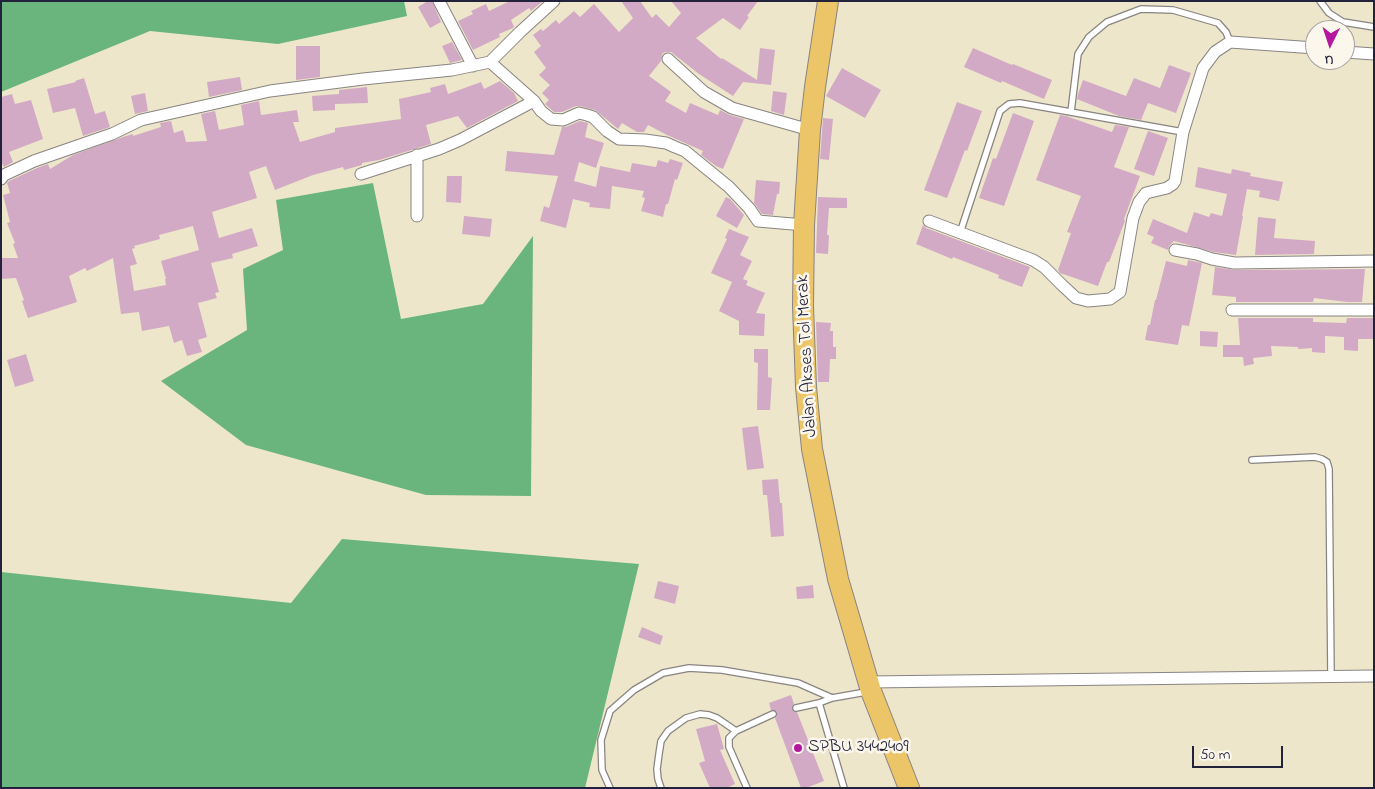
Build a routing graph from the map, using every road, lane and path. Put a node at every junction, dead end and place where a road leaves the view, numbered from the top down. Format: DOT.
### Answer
graph roads {
  1 [pos="439,1"];
  2 [pos="554,1"];
  3 [pos="828,1"];
  4 [pos="1320,1"];
  5 [pos="1374,27"];
  6 [pos="1230,42"];
  7 [pos="1305,47"];
  8 [pos="1355,53"];
  9 [pos="1374,54"];
  10 [pos="668,59"];
  11 [pos="490,62"];
  12 [pos="473,66"];
  13 [pos="534,101"];
  14 [pos="1071,112"];
  15 [pos="810,130"];
  16 [pos="1183,132"];
  17 [pos="418,155"];
  18 [pos="361,174"];
  19 [pos="1,179"];
  20 [pos="417,216"];
  21 [pos="929,221"];
  22 [pos="804,225"];
  23 [pos="960,233"];
  24 [pos="1175,250"];
  25 [pos="1374,261"];
  26 [pos="1232,310"];
  27 [pos="1374,310"];
  28 [pos="1252,460"];
  29 [pos="1374,676"];
  30 [pos="1331,677"];
  31 [pos="870,686"];
  32 [pos="832,698"];
  33 [pos="819,703"];
  34 [pos="796,708"];
  35 [pos="773,714"];
  36 [pos="736,731"];
  37 [pos="905,787"];
  38 [pos="610,788"];
  39 [pos="661,788"];
  40 [pos="746,788"];
  41 [pos="844,788"];
  1 -- 12 [label="street"];
  2 -- 11 [label="street"];
  3 -- 15 [label="highway, Jalan Akses Tol Merak"];
  4 -- 5 [label="lane"];
  6 -- 7 [label="street"];
  6 -- 14 [label="lane"];
  6 -- 16 [label="street"];
  8 -- 9 [label="street"];
  10 -- 15 [label="street"];
  11 -- 12 [label="street"];
  11 -- 13 [label="street"];
  12 -- 19 [label="street"];
  13 -- 17 [label="street"];
  13 -- 22 [label="street"];
  14 -- 16 [label="lane"];
  14 -- 23 [label="lane"];
  15 -- 22 [label="highway, Jalan Akses Tol Merak"];
  16 -- 23 [label="street"];
  17 -- 18 [label="street"];
  17 -- 20 [label="street"];
  21 -- 23 [label="street"];
  22 -- 31 [label="highway, Jalan Akses Tol Merak"];
  24 -- 25 [label="street"];
  26 -- 27 [label="street"];
  28 -- 30 [label="lane"];
  29 -- 30 [label="street"];
  30 -- 31 [label="street"];
  31 -- 32 [label="lane"];
  31 -- 37 [label="highway, Jalan Akses Tol Merak"];
  32 -- 33 [label="lane"];
  32 -- 38 [label="lane"];
  33 -- 34 [label="lane"];
  33 -- 41 [label="lane"];
  35 -- 36 [label="lane"];
  36 -- 39 [label="lane"];
  36 -- 40 [label="lane"];
}
